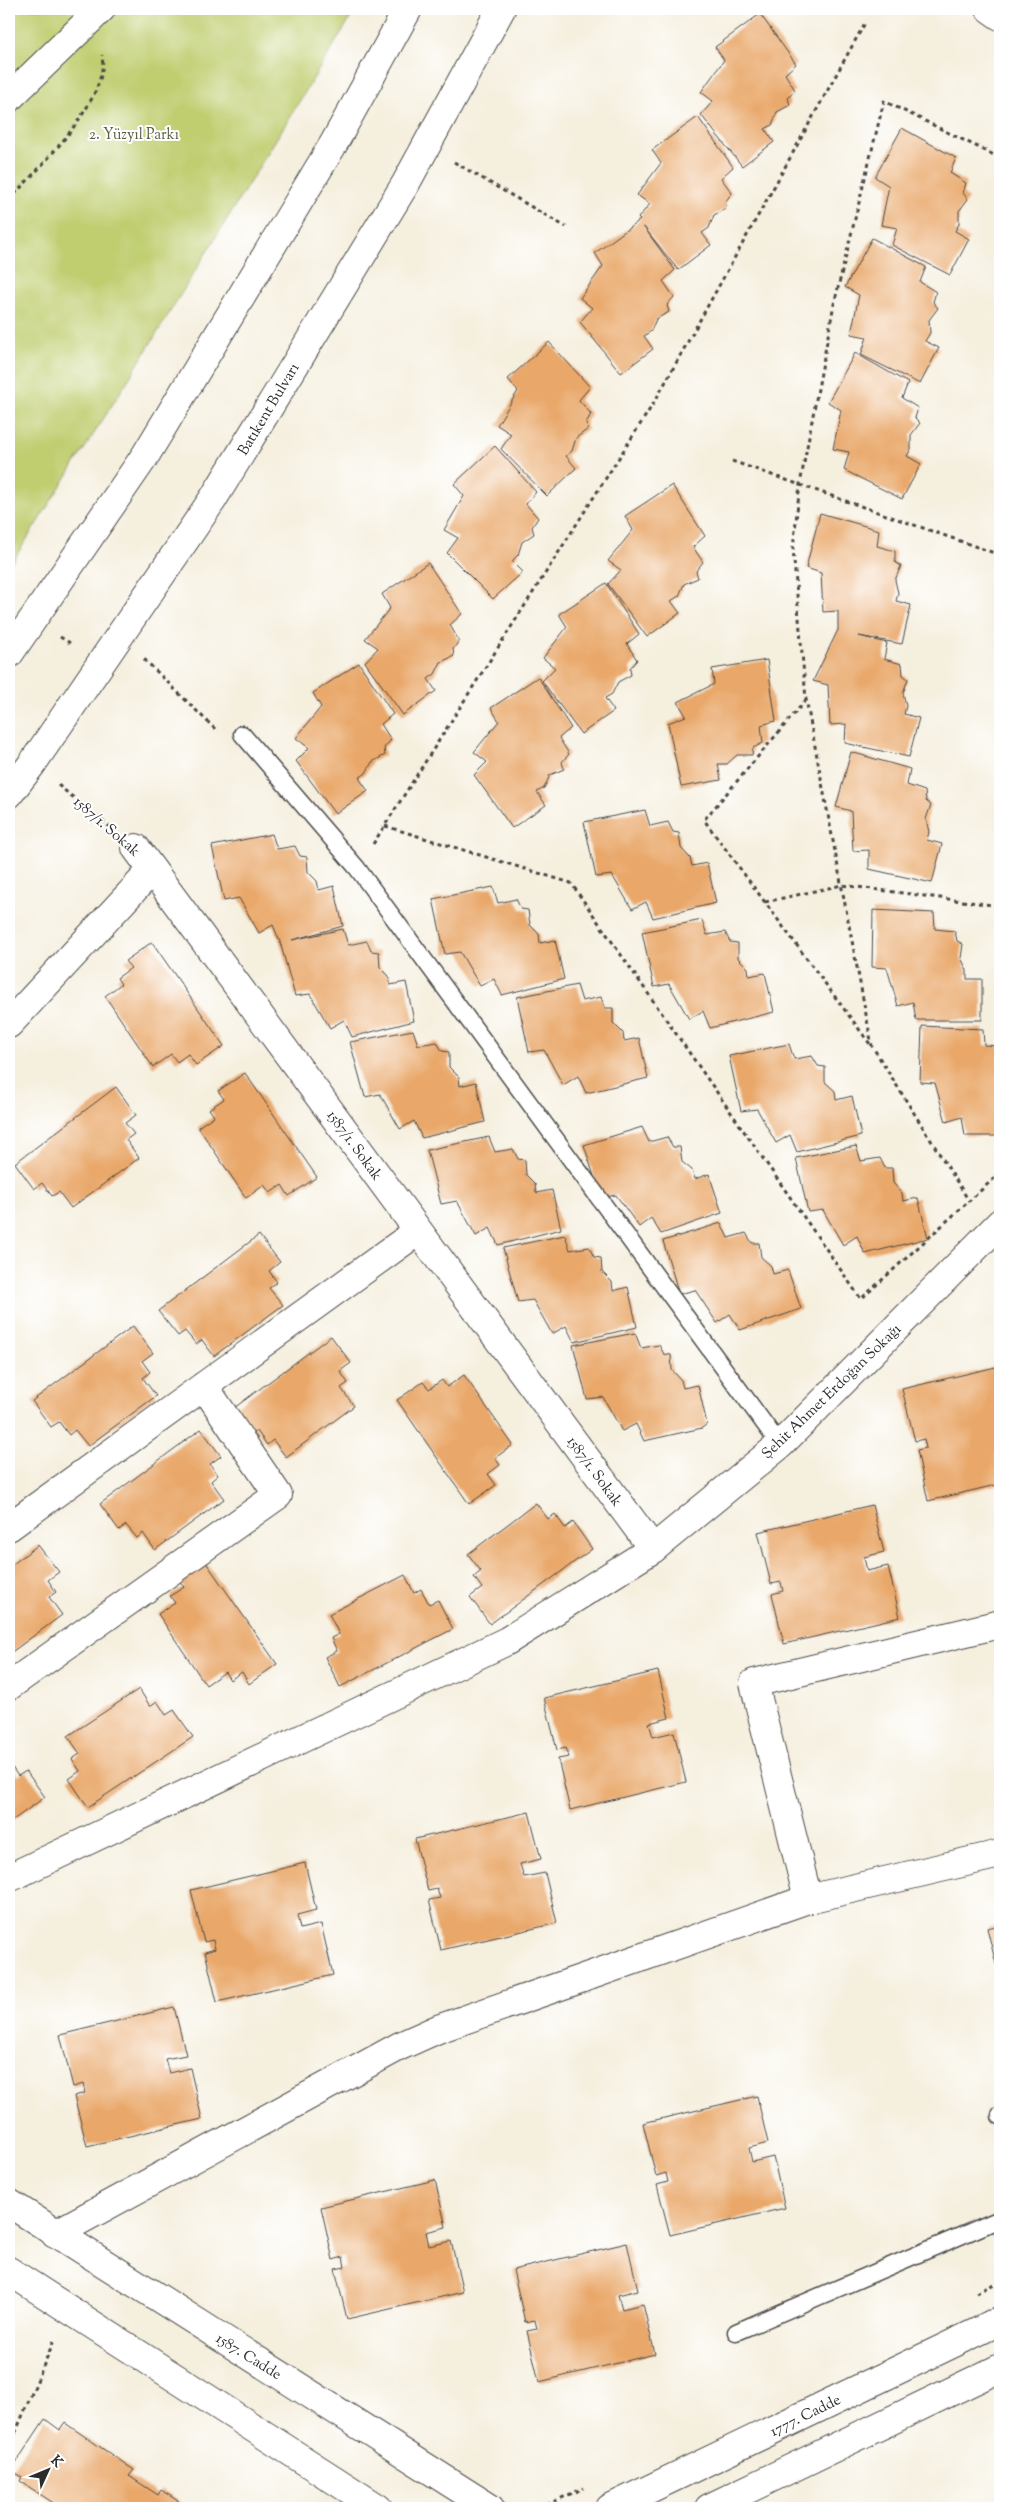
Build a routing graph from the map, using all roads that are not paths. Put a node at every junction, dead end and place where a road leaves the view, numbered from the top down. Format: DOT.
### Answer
graph roads {
  1 [pos="101,9"];
  2 [pos="408,9"];
  3 [pos="501,9"];
  4 [pos="990,9"];
  5 [pos="1000,16"];
  6 [pos="9,98"];
  7 [pos="9,654"];
  8 [pos="242,734"];
  9 [pos="9,794"];
  10 [pos="136,848"];
  11 [pos="152,870"];
  12 [pos="9,1024"];
  13 [pos="1000,1223"];
  14 [pos="418,1231"];
  15 [pos="204,1386"];
  16 [pos="780,1445"];
  17 [pos="9,1527"];
  18 [pos="653,1549"];
  19 [pos="1000,1624"];
  20 [pos="9,1686"];
  21 [pos="1000,1854"];
  22 [pos="9,1878"];
  23 [pos="808,1899"];
  24 [pos="9,2203"];
  25 [pos="1000,2219"];
  26 [pos="55,2234"];
  27 [pos="9,2271"];
  28 [pos="1000,2321"];
  29 [pos="736,2332"];
  30 [pos="1000,2368"];
  31 [pos="378,2508"];
  32 [pos="490,2508"];
  33 [pos="610,2508"];
  34 [pos="708,2508"];
  1 -- 6 [label="street"];
  2 -- 7 [label="street"];
  3 -- 9 [label="street, Batıkent Bulvarı"];
  4 -- 5 [label="street"];
  8 -- 16 [label="lane"];
  10 -- 11 [label="street, 1587/1. Sokak"];
  11 -- 12 [label="street"];
  11 -- 14 [label="street, 1587/1. Sokak"];
  13 -- 16 [label="street, Şehit Ahmet Erdoğan Sokağı"];
  14 -- 15 [label="street"];
  14 -- 18 [label="street, 1587/1. Sokak"];
  15 -- 17 [label="street"];
  15 -- 20 [label="street"];
  16 -- 18 [label="street, Şehit Ahmet Erdoğan Sokağı"];
  18 -- 22 [label="street, Şehit Ahmet Erdoğan Sokağı"];
  19 -- 23 [label="street"];
  21 -- 23 [label="street"];
  23 -- 26 [label="street"];
  24 -- 26 [label="street, 1587. Cadde"];
  25 -- 29 [label="lane"];
  26 -- 32 [label="street, 1587. Cadde"];
  27 -- 31 [label="street"];
  28 -- 33 [label="street, 1777. Cadde"];
  30 -- 34 [label="street"];
}
